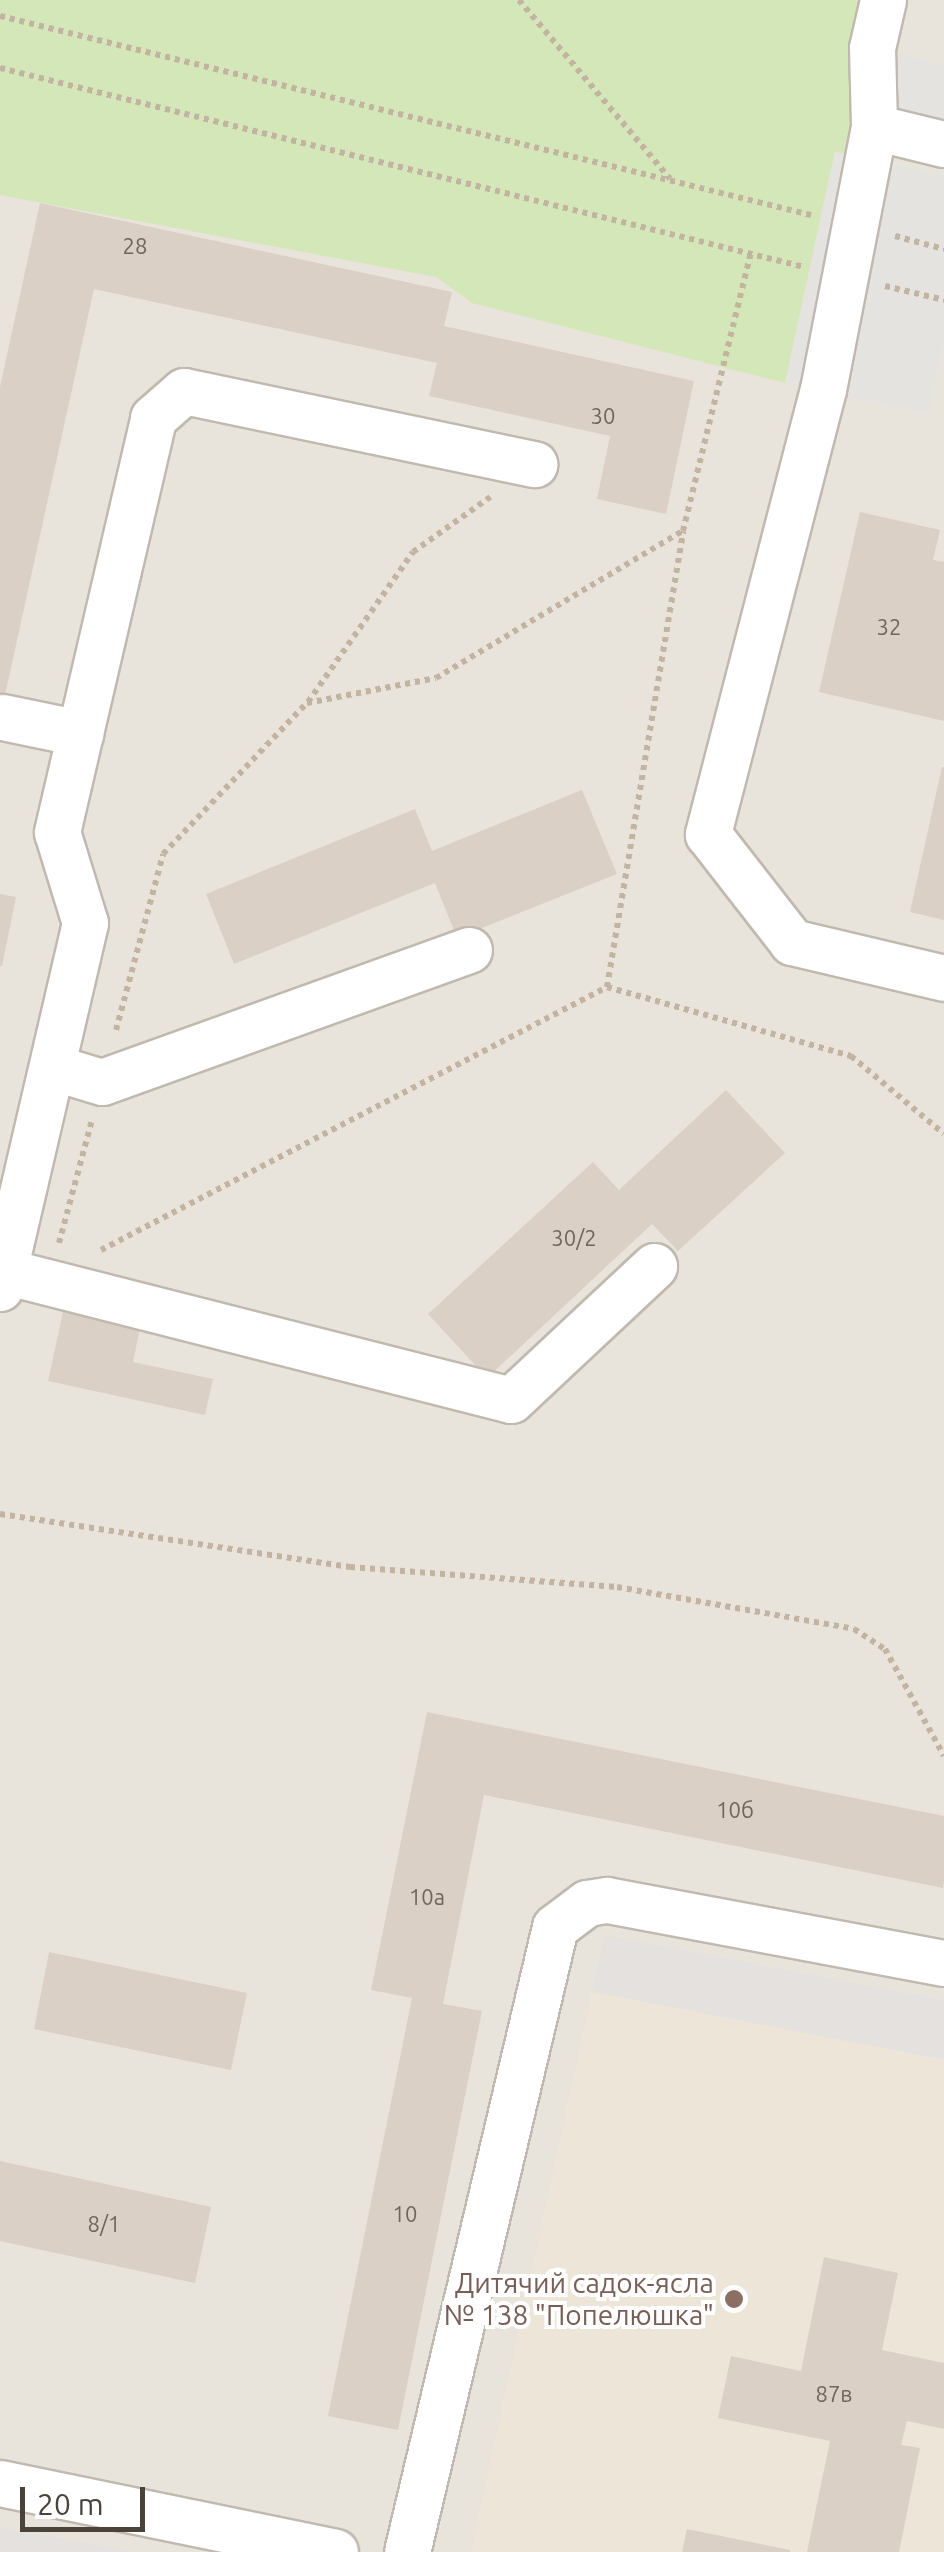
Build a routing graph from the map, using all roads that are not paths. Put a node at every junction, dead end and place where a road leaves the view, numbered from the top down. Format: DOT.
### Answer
graph roads {
  1 [pos="883,0"];
  2 [pos="874,126"];
  3 [pos="944,144"];
  4 [pos="534,464"];
  5 [pos="2,718"];
  6 [pos="80,733"];
  7 [pos="469,950"];
  8 [pos="944,978"];
  9 [pos="52,1067"];
  10 [pos="654,1266"];
  11 [pos="2,1280"];
  12 [pos="944,1962"];
  13 [pos="0,2483"];
  14 [pos="334,2552"];
  15 [pos="407,2552"];
  1 -- 2 [label="lane"];
  2 -- 3 [label="lane"];
  2 -- 8 [label="lane"];
  4 -- 6 [label="lane"];
  5 -- 6 [label="lane"];
  6 -- 9 [label="lane"];
  7 -- 9 [label="lane"];
  9 -- 11 [label="lane"];
  10 -- 11 [label="lane"];
  12 -- 15 [label="lane"];
  13 -- 14 [label="lane"];
}
